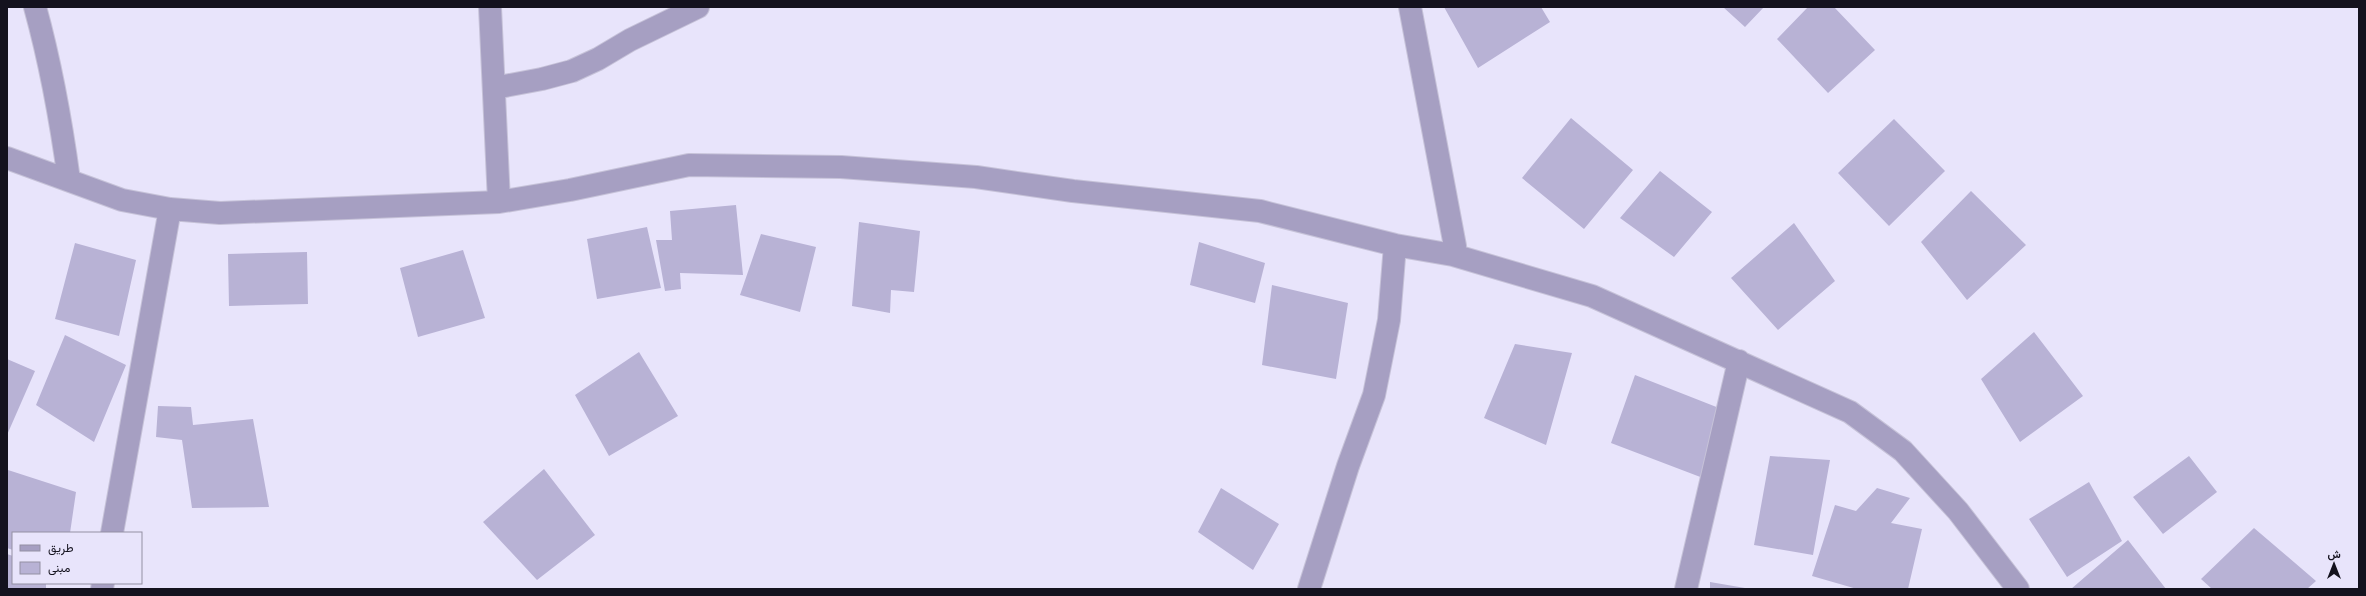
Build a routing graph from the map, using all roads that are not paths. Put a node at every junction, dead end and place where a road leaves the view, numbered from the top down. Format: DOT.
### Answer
graph roads {
  1 [pos="35,7"];
  2 [pos="490,7"];
  3 [pos="698,7"];
  4 [pos="1410,7"];
  5 [pos="494,88"];
  6 [pos="7,158"];
  7 [pos="69,180"];
  8 [pos="500,202"];
  9 [pos="170,209"];
  10 [pos="1395,246"];
  11 [pos="1453,255"];
  12 [pos="1740,361"];
  13 [pos="112,532"];
  14 [pos="1309,589"];
  15 [pos="1686,589"];
  16 [pos="2018,589"];
  1 -- 7 [label="street"];
  2 -- 5 [label="street"];
  3 -- 5 [label="street"];
  4 -- 11 [label="street"];
  5 -- 8 [label="street"];
  6 -- 7 [label="street"];
  7 -- 9 [label="street"];
  8 -- 9 [label="street"];
  8 -- 10 [label="street"];
  9 -- 13 [label="street"];
  10 -- 11 [label="street"];
  10 -- 14 [label="street"];
  11 -- 12 [label="street"];
  12 -- 15 [label="street"];
  12 -- 16 [label="street"];
}
